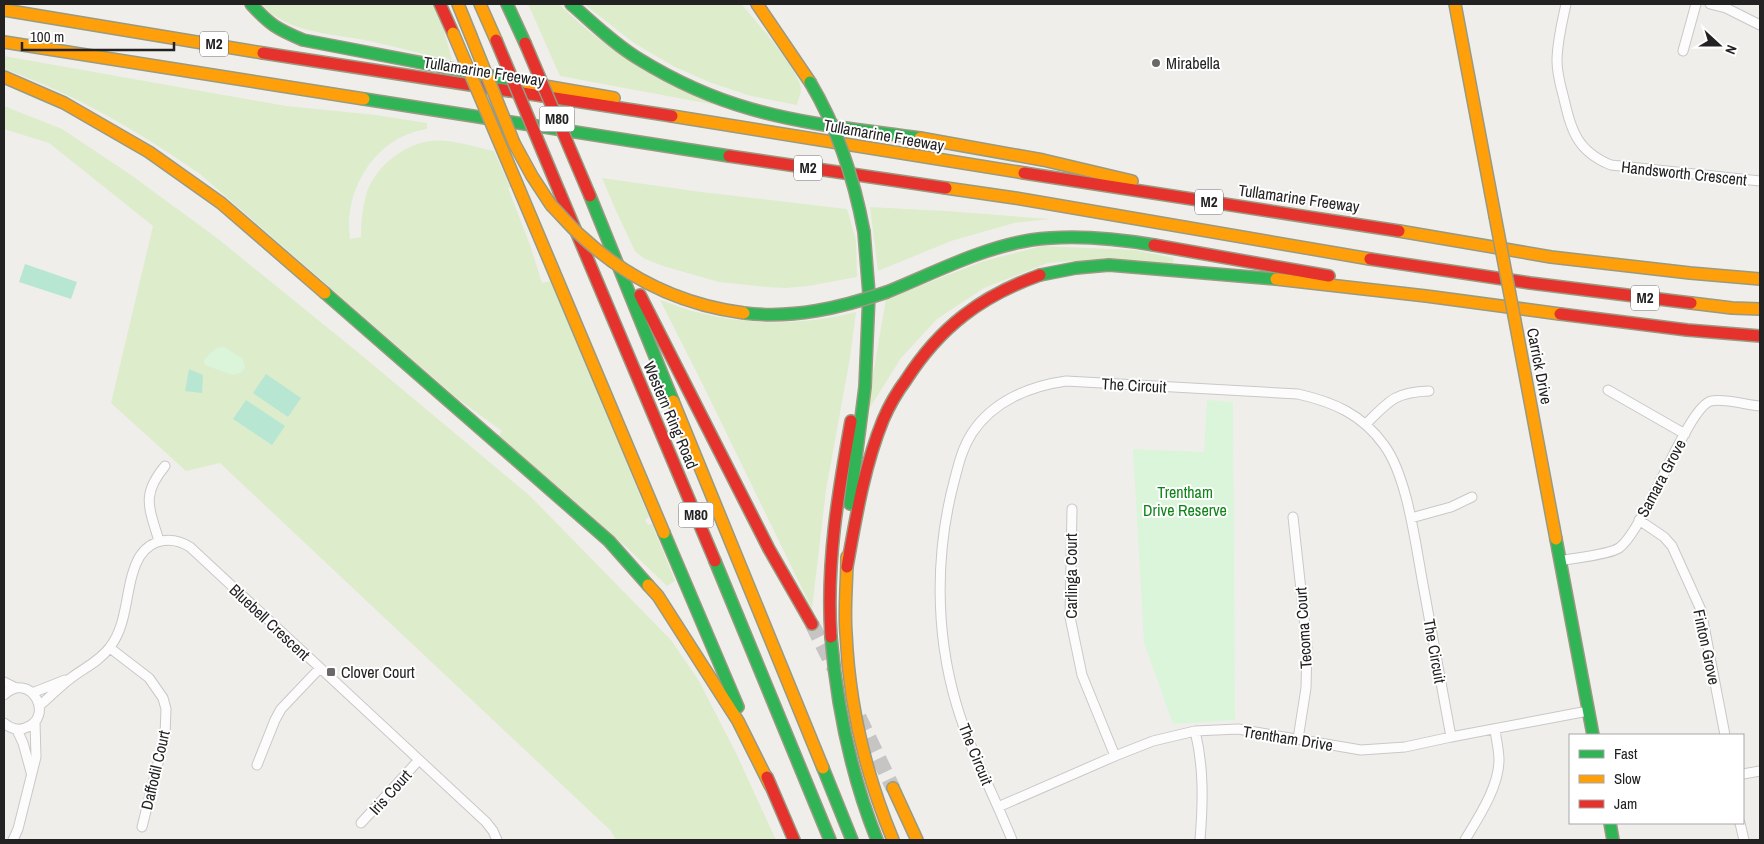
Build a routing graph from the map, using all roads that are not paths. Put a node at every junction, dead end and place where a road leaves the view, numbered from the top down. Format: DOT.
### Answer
graph roads {
  1 [pos="251,4"];
  2 [pos="441,4"];
  3 [pos="458,4"];
  4 [pos="480,4"];
  5 [pos="507,4"];
  6 [pos="571,4"];
  7 [pos="750,4"];
  8 [pos="757,4"];
  9 [pos="1455,4"];
  10 [pos="1566,4"];
  11 [pos="1696,4"];
  12 [pos="1710,4"];
  13 [pos="4,10"];
  14 [pos="1760,25"];
  15 [pos="4,42"];
  16 [pos="784,43"];
  17 [pos="1683,51"];
  18 [pos="4,77"];
  19 [pos="792,135"];
  20 [pos="1760,181"];
  21 [pos="590,196"];
  22 [pos="1362,224"];
  23 [pos="1760,279"];
  24 [pos="1470,302"];
  25 [pos="1760,309"];
  26 [pos="868,334"];
  27 [pos="1760,336"];
  28 [pos="1608,390"];
  29 [pos="1429,391"];
  30 [pos="1760,406"];
  31 [pos="1366,424"];
  32 [pos="1685,434"];
  33 [pos="165,466"];
  34 [pos="1472,497"];
  35 [pos="1072,509"];
  36 [pos="1294,517"];
  37 [pos="1411,518"];
  38 [pos="1639,520"];
  39 [pos="159,541"];
  40 [pos="1560,561"];
  41 [pos="847,567"];
  42 [pos="812,624"];
  43 [pos="110,648"];
  44 [pos="320,668"];
  45 [pos="70,678"];
  46 [pos="4,682"];
  47 [pos="16,688"];
  48 [pos="32,693"];
  49 [pos="4,695"];
  50 [pos="40,706"];
  51 [pos="1588,711"];
  52 [pos="35,722"];
  53 [pos="4,723"];
  54 [pos="1495,729"];
  55 [pos="17,730"];
  56 [pos="1195,731"];
  57 [pos="1593,734"];
  58 [pos="1725,734"];
  59 [pos="1451,737"];
  60 [pos="1298,739"];
  61 [pos="1115,756"];
  62 [pos="418,760"];
  63 [pos="257,764"];
  64 [pos="1760,771"];
  65 [pos="32,772"];
  66 [pos="1744,774"];
  67 [pos="770,785"];
  68 [pos="893,788"];
  69 [pos="998,807"];
  70 [pos="361,822"];
  71 [pos="1610,824"];
  72 [pos="1740,824"];
  73 [pos="142,827"];
  74 [pos="18,829"];
  75 [pos="13,840"];
  76 [pos="18,840"];
  77 [pos="497,840"];
  78 [pos="794,840"];
  79 [pos="830,840"];
  80 [pos="852,840"];
  81 [pos="877,840"];
  82 [pos="892,840"];
  83 [pos="917,840"];
  84 [pos="1012,840"];
  85 [pos="1200,840"];
  86 [pos="1465,840"];
  87 [pos="1613,840"];
  88 [pos="1744,840"];
  1 -- 19 [label="main road"];
  2 -- 67 [label="main road, bridge"];
  3 -- 24 [label="main road, bridge"];
  4 -- 79 [label="main road, Western Ring Road / M80, bridge"];
  5 -- 21 [label="main road, Western Ring Road / M80, bridge"];
  6 -- 22 [label="main road"];
  7 -- 16 [label="main road"];
  8 -- 16 [label="main road"];
  9 -- 40 [label="main road, Carrick Drive, bridge"];
  10 -- 20 [label="street, Handsworth Crescent"];
  11 -- 17 [label="street"];
  12 -- 14 [label="street"];
  13 -- 19 [label="main road, Tullamarine Freeway / M2"];
  15 -- 25 [label="main road, M2"];
  16 -- 26 [label="main road, bridge"];
  18 -- 67 [label="main road"];
  19 -- 22 [label="main road, Tullamarine Freeway / M2"];
  21 -- 42 [label="main road"];
  21 -- 80 [label="main road, Western Ring Road / M80"];
  22 -- 23 [label="main road, Tullamarine Freeway / M2"];
  24 -- 27 [label="main road"];
  24 -- 41 [label="main road"];
  26 -- 41 [label="main road"];
  26 -- 81 [label="main road"];
  28 -- 32 [label="street"];
  29 -- 31 [label="street"];
  30 -- 32 [label="street, Samara Grove"];
  31 -- 37 [label="street, The Circuit"];
  31 -- 69 [label="street, The Circuit"];
  32 -- 38 [label="street, Samara Grove"];
  33 -- 39 [label="street"];
  34 -- 37 [label="street"];
  35 -- 61 [label="street, Carlinga Court"];
  36 -- 60 [label="street, Tecoma Court"];
  37 -- 59 [label="street, The Circuit"];
  38 -- 40 [label="street, Samara Grove"];
  38 -- 58 [label="street, Finton Grove"];
  39 -- 43 [label="street"];
  39 -- 44 [label="street, Bluebell Crescent"];
  40 -- 51 [label="main road, Carrick Drive"];
  41 -- 82 [label="main road"];
  43 -- 45 [label="street"];
  43 -- 73 [label="street, Daffodil Court"];
  44 -- 62 [label="street, Bluebell Crescent"];
  44 -- 63 [label="street"];
  45 -- 48 [label="street"];
  45 -- 50 [label="street"];
  46 -- 47 [label="street"];
  47 -- 48 [label="street"];
  47 -- 49 [label="street"];
  48 -- 50 [label="street"];
  50 -- 52 [label="street"];
  51 -- 54 [label="street, Trentham Drive"];
  51 -- 57 [label="main road, Carrick Drive"];
  52 -- 55 [label="street"];
  52 -- 65 [label="street"];
  53 -- 55 [label="street"];
  54 -- 59 [label="street, Trentham Drive"];
  54 -- 86 [label="street"];
  55 -- 65 [label="street"];
  56 -- 60 [label="street, Trentham Drive"];
  56 -- 61 [label="street, Trentham Drive"];
  56 -- 85 [label="street"];
  59 -- 60 [label="street, Trentham Drive"];
  61 -- 69 [label="street, Trentham Drive"];
  62 -- 70 [label="street, Iris Court"];
  62 -- 77 [label="street, Bluebell Crescent"];
  64 -- 66 [label="street"];
  65 -- 74 [label="street"];
  67 -- 78 [label="main road"];
  68 -- 83 [label="main road"];
  69 -- 84 [label="street, The Circuit"];
  71 -- 87 [label="main road"];
  72 -- 88 [label="street"];
  74 -- 75 [label="street"];
  74 -- 76 [label="street"];
}
